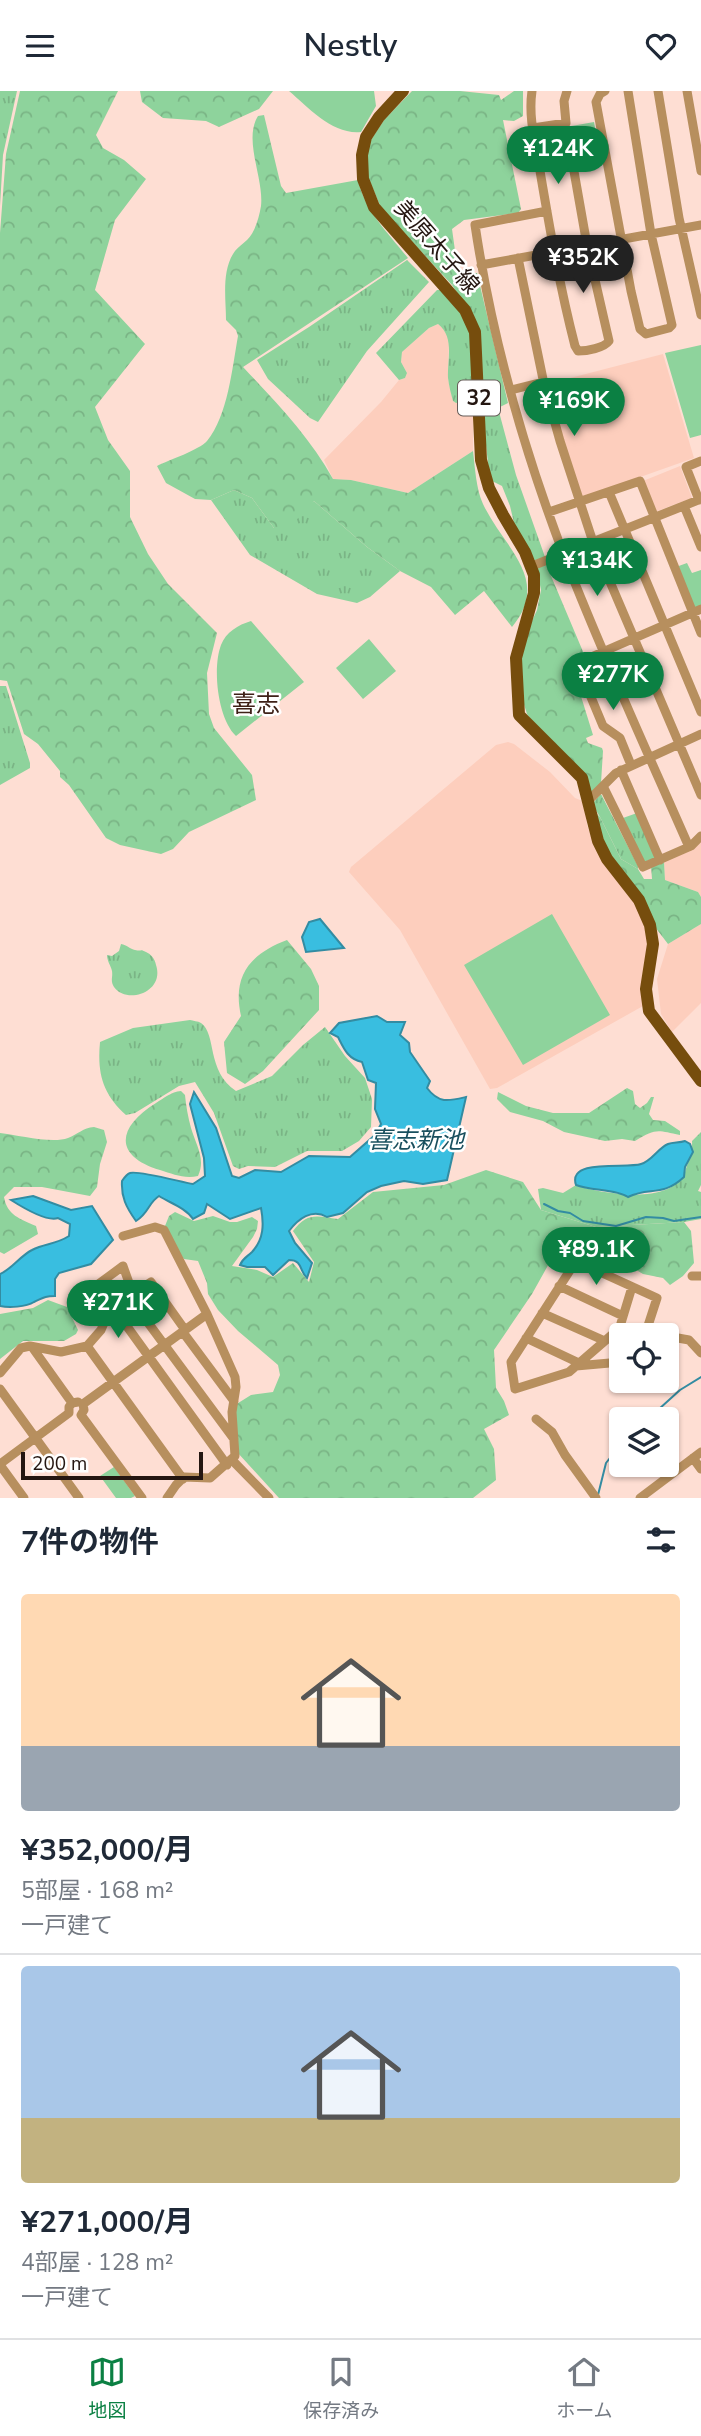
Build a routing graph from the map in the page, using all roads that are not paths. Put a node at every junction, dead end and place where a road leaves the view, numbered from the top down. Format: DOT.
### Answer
graph roads {
  1 [pos="402,91"];
  2 [pos="532,91"];
  3 [pos="567,91"];
  4 [pos="605,91"];
  5 [pos="628,91"];
  6 [pos="658,91"];
  7 [pos="687,91"];
  8 [pos="533,128"];
  9 [pos="540,165"];
  10 [pos="701,171"];
  11 [pos="547,211"];
  12 [pos="701,225"];
  13 [pos="681,229"];
  14 [pos="651,234"];
  15 [pos="620,240"];
  16 [pos="587,245"];
  17 [pos="554,251"];
  18 [pos="518,258"];
  19 [pos="481,265"];
  20 [pos="701,315"];
  21 [pos="543,382"];
  22 [pos="510,390"];
  23 [pos="701,461"];
  24 [pos="609,492"];
  25 [pos="700,500"];
  26 [pos="579,502"];
  27 [pos="684,506"];
  28 [pos="550,512"];
  29 [pos="655,518"];
  30 [pos="625,529"];
  31 [pos="593,542"];
  32 [pos="701,547"];
  33 [pos="564,553"];
  34 [pos="532,566"];
  35 [pos="697,611"];
  36 [pos="665,625"];
  37 [pos="701,633"];
  38 [pos="634,639"];
  39 [pos="604,652"];
  40 [pos="701,712"];
  41 [pos="701,734"];
  42 [pos="679,744"];
  43 [pos="650,757"];
  44 [pos="631,765"];
  45 [pos="621,770"];
  46 [pos="603,786"];
  47 [pos="701,795"];
  48 [pos="588,801"];
  49 [pos="701,836"];
  50 [pos="689,847"];
  51 [pos="660,860"];
  52 [pos="701,1081"];
  53 [pos="123,1236"];
  54 [pos="559,1286"];
  55 [pos="632,1287"];
  56 [pos="131,1295"];
  57 [pos="74,1302"];
  58 [pos="113,1307"];
  59 [pos="542,1313"];
  60 [pos="207,1314"];
  61 [pos="623,1316"];
  62 [pos="621,1323"];
  63 [pos="649,1323"];
  64 [pos="184,1330"];
  65 [pos="609,1337"];
  66 [pos="526,1338"];
  67 [pos="679,1338"];
  68 [pos="605,1341"];
  69 [pos="164,1344"];
  70 [pos="87,1346"];
  71 [pos="32,1347"];
  72 [pos="701,1353"];
  73 [pos="148,1356"];
  74 [pos="609,1363"];
  75 [pos="577,1364"];
  76 [pos="0,1373"];
  77 [pos="113,1382"];
  78 [pos="0,1389"];
  79 [pos="234,1401"];
  80 [pos="75,1406"];
  81 [pos="536,1419"];
  82 [pos="35,1438"];
  83 [pos="235,1441"];
  84 [pos="697,1455"];
  85 [pos="229,1463"];
  86 [pos="0,1464"];
  87 [pos="701,1469"];
  88 [pos="183,1479"];
  89 [pos="24,1498"];
  90 [pos="79,1498"];
  91 [pos="142,1498"];
  92 [pos="167,1498"];
  93 [pos="269,1498"];
  94 [pos="596,1498"];
  95 [pos="640,1498"];
  1 -- 34 [label="main road, 美原太子線 / 32"];
  2 -- 8 [label="street"];
  3 -- 8 [label="street"];
  4 -- 15 [label="street"];
  5 -- 14 [label="street"];
  6 -- 13 [label="street"];
  7 -- 10 [label="street"];
  8 -- 9 [label="street"];
  9 -- 11 [label="street"];
  9 -- 16 [label="street"];
  11 -- 17 [label="street"];
  11 -- 19 [label="street"];
  12 -- 13 [label="street"];
  13 -- 14 [label="street"];
  13 -- 20 [label="street"];
  14 -- 15 [label="street"];
  14 -- 15 [label="street"];
  15 -- 16 [label="street"];
  16 -- 17 [label="street"];
  16 -- 17 [label="street"];
  17 -- 18 [label="street"];
  18 -- 19 [label="street"];
  18 -- 21 [label="street"];
  19 -- 22 [label="street"];
  21 -- 22 [label="street"];
  21 -- 26 [label="street"];
  22 -- 28 [label="street"];
  23 -- 25 [label="street"];
  24 -- 26 [label="street"];
  24 -- 29 [label="street"];
  24 -- 30 [label="street"];
  25 -- 27 [label="street"];
  26 -- 28 [label="street"];
  26 -- 31 [label="street"];
  27 -- 29 [label="street"];
  27 -- 32 [label="street"];
  28 -- 33 [label="street"];
  29 -- 30 [label="street"];
  29 -- 35 [label="street"];
  30 -- 31 [label="street"];
  30 -- 36 [label="street"];
  31 -- 33 [label="street"];
  31 -- 38 [label="street"];
  33 -- 34 [label="street"];
  33 -- 39 [label="street"];
  34 -- 48 [label="main road"];
  35 -- 36 [label="street"];
  35 -- 37 [label="street"];
  36 -- 38 [label="street"];
  36 -- 40 [label="street"];
  38 -- 39 [label="street"];
  38 -- 42 [label="street"];
  39 -- 43 [label="street"];
  39 -- 44 [label="street"];
  41 -- 42 [label="street"];
  42 -- 43 [label="street"];
  42 -- 47 [label="street"];
  43 -- 44 [label="street"];
  43 -- 50 [label="street"];
  44 -- 45 [label="street"];
  45 -- 46 [label="street"];
  45 -- 51 [label="street"];
  46 -- 48 [label="street"];
  46 -- 51 [label="street"];
  48 -- 52 [label="main road"];
  49 -- 50 [label="street"];
  50 -- 51 [label="street"];
  53 -- 60 [label="street"];
  54 -- 55 [label="street"];
  54 -- 59 [label="street"];
  54 -- 61 [label="street"];
  55 -- 61 [label="street"];
  55 -- 63 [label="street"];
  56 -- 57 [label="street"];
  56 -- 58 [label="street"];
  56 -- 64 [label="street"];
  56 -- 69 [label="street"];
  58 -- 70 [label="street"];
  58 -- 73 [label="street"];
  59 -- 66 [label="street"];
  59 -- 68 [label="street"];
  60 -- 64 [label="street"];
  60 -- 79 [label="street"];
  61 -- 62 [label="street"];
  64 -- 69 [label="street"];
  64 -- 79 [label="street"];
  65 -- 68 [label="street"];
  66 -- 75 [label="street"];
  66 -- 75 [label="street"];
  67 -- 72 [label="street"];
  68 -- 75 [label="street"];
  69 -- 73 [label="street"];
  69 -- 83 [label="street"];
  70 -- 71 [label="street"];
  70 -- 77 [label="street"];
  71 -- 76 [label="street"];
  71 -- 80 [label="street"];
  73 -- 77 [label="street"];
  73 -- 85 [label="street"];
  74 -- 75 [label="street"];
  77 -- 80 [label="street"];
  77 -- 88 [label="street"];
  78 -- 82 [label="street"];
  79 -- 83 [label="street"];
  80 -- 82 [label="street"];
  80 -- 91 [label="street"];
  81 -- 94 [label="street"];
  82 -- 86 [label="street"];
  82 -- 90 [label="street"];
  83 -- 85 [label="street"];
  84 -- 87 [label="street"];
  84 -- 95 [label="street"];
  85 -- 88 [label="street"];
  85 -- 93 [label="street"];
  86 -- 89 [label="street"];
  88 -- 92 [label="street"];
}
